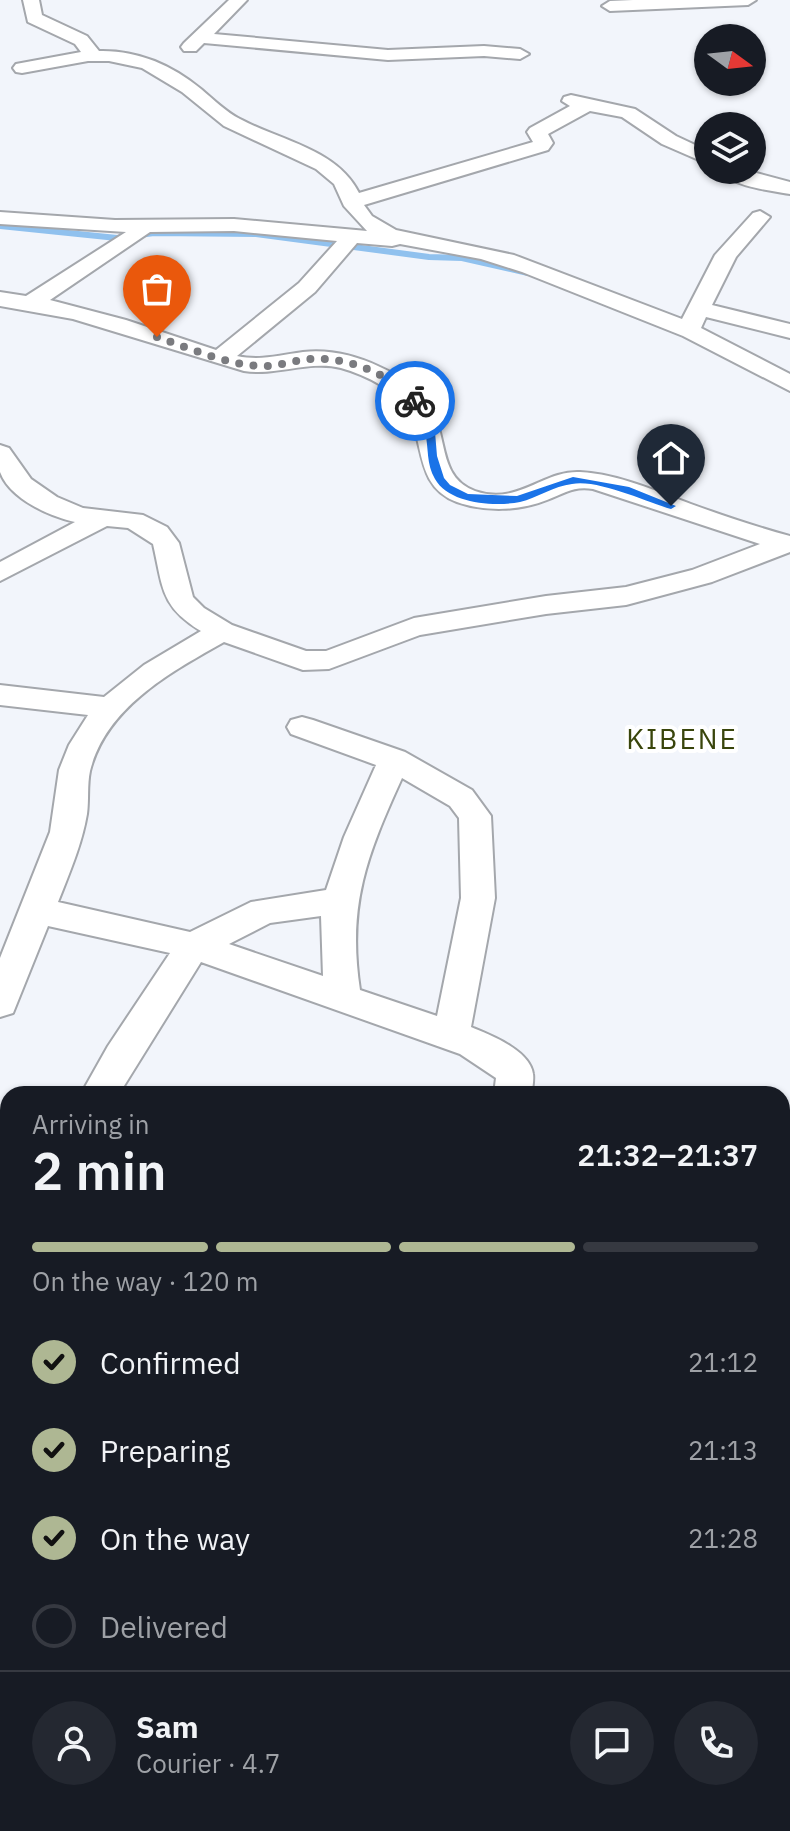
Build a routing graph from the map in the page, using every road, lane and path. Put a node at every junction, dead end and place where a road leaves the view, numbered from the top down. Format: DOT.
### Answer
graph roads {
  1 [pos="31,0"];
  2 [pos="239,0"];
  3 [pos="748,0"];
  4 [pos="610,6"];
  5 [pos="202,38"];
  6 [pos="520,54"];
  7 [pos="93,55"];
  8 [pos="22,68"];
  9 [pos="161,69"];
  10 [pos="694,152"];
  11 [pos="766,183"];
  12 [pos="790,188"];
  13 [pos="351,202"];
  14 [pos="760,217"];
  15 [pos="0,218"];
  16 [pos="145,225"];
  17 [pos="351,237"];
  18 [pos="421,242"];
  19 [pos="0,299"];
  20 [pos="36,303"];
  21 [pos="694,319"];
  22 [pos="0,325"];
  23 [pos="790,331"];
  24 [pos="220,358"];
  25 [pos="790,384"];
  26 [pos="0,453"];
  27 [pos="102,518"];
  28 [pos="788,544"];
  29 [pos="0,573"];
  30 [pos="222,631"];
  31 [pos="0,695"];
  32 [pos="109,708"];
  33 [pos="302,727"];
  34 [pos="394,760"];
  35 [pos="342,900"];
  36 [pos="36,911"];
  37 [pos="192,947"];
  38 [pos="344,999"];
  39 [pos="0,1003"];
  40 [pos="451,1036"];
  41 [pos="105,1086"];
  42 [pos="514,1086"];
  1 -- 7 [label="street"];
  2 -- 5 [label="street"];
  3 -- 4 [label="street"];
  5 -- 6 [label="street"];
  5 -- 9 [label="street"];
  7 -- 8 [label="street"];
  7 -- 9 [label="street"];
  9 -- 13 [label="street"];
  10 -- 13 [label="street"];
  11 -- 12 [label="street"];
  13 -- 18 [label="street"];
  14 -- 21 [label="street"];
  15 -- 16 [label="street"];
  16 -- 17 [label="street"];
  16 -- 20 [label="street"];
  17 -- 18 [label="street"];
  17 -- 24 [label="street"];
  18 -- 21 [label="street"];
  19 -- 20 [label="street"];
  20 -- 22 [label="street"];
  20 -- 24 [label="street"];
  21 -- 23 [label="street"];
  21 -- 25 [label="street"];
  24 -- 28 [label="street"];
  26 -- 27 [label="street"];
  27 -- 29 [label="street"];
  27 -- 30 [label="street"];
  28 -- 30 [label="street"];
  30 -- 32 [label="street"];
  31 -- 32 [label="street"];
  32 -- 36 [label="street"];
  33 -- 34 [label="street"];
  34 -- 35 [label="street"];
  34 -- 40 [label="street"];
  35 -- 37 [label="street"];
  35 -- 38 [label="street"];
  36 -- 37 [label="street"];
  36 -- 39 [label="street"];
  37 -- 38 [label="street"];
  37 -- 41 [label="street"];
  38 -- 40 [label="street"];
  40 -- 42 [label="street"];
}
